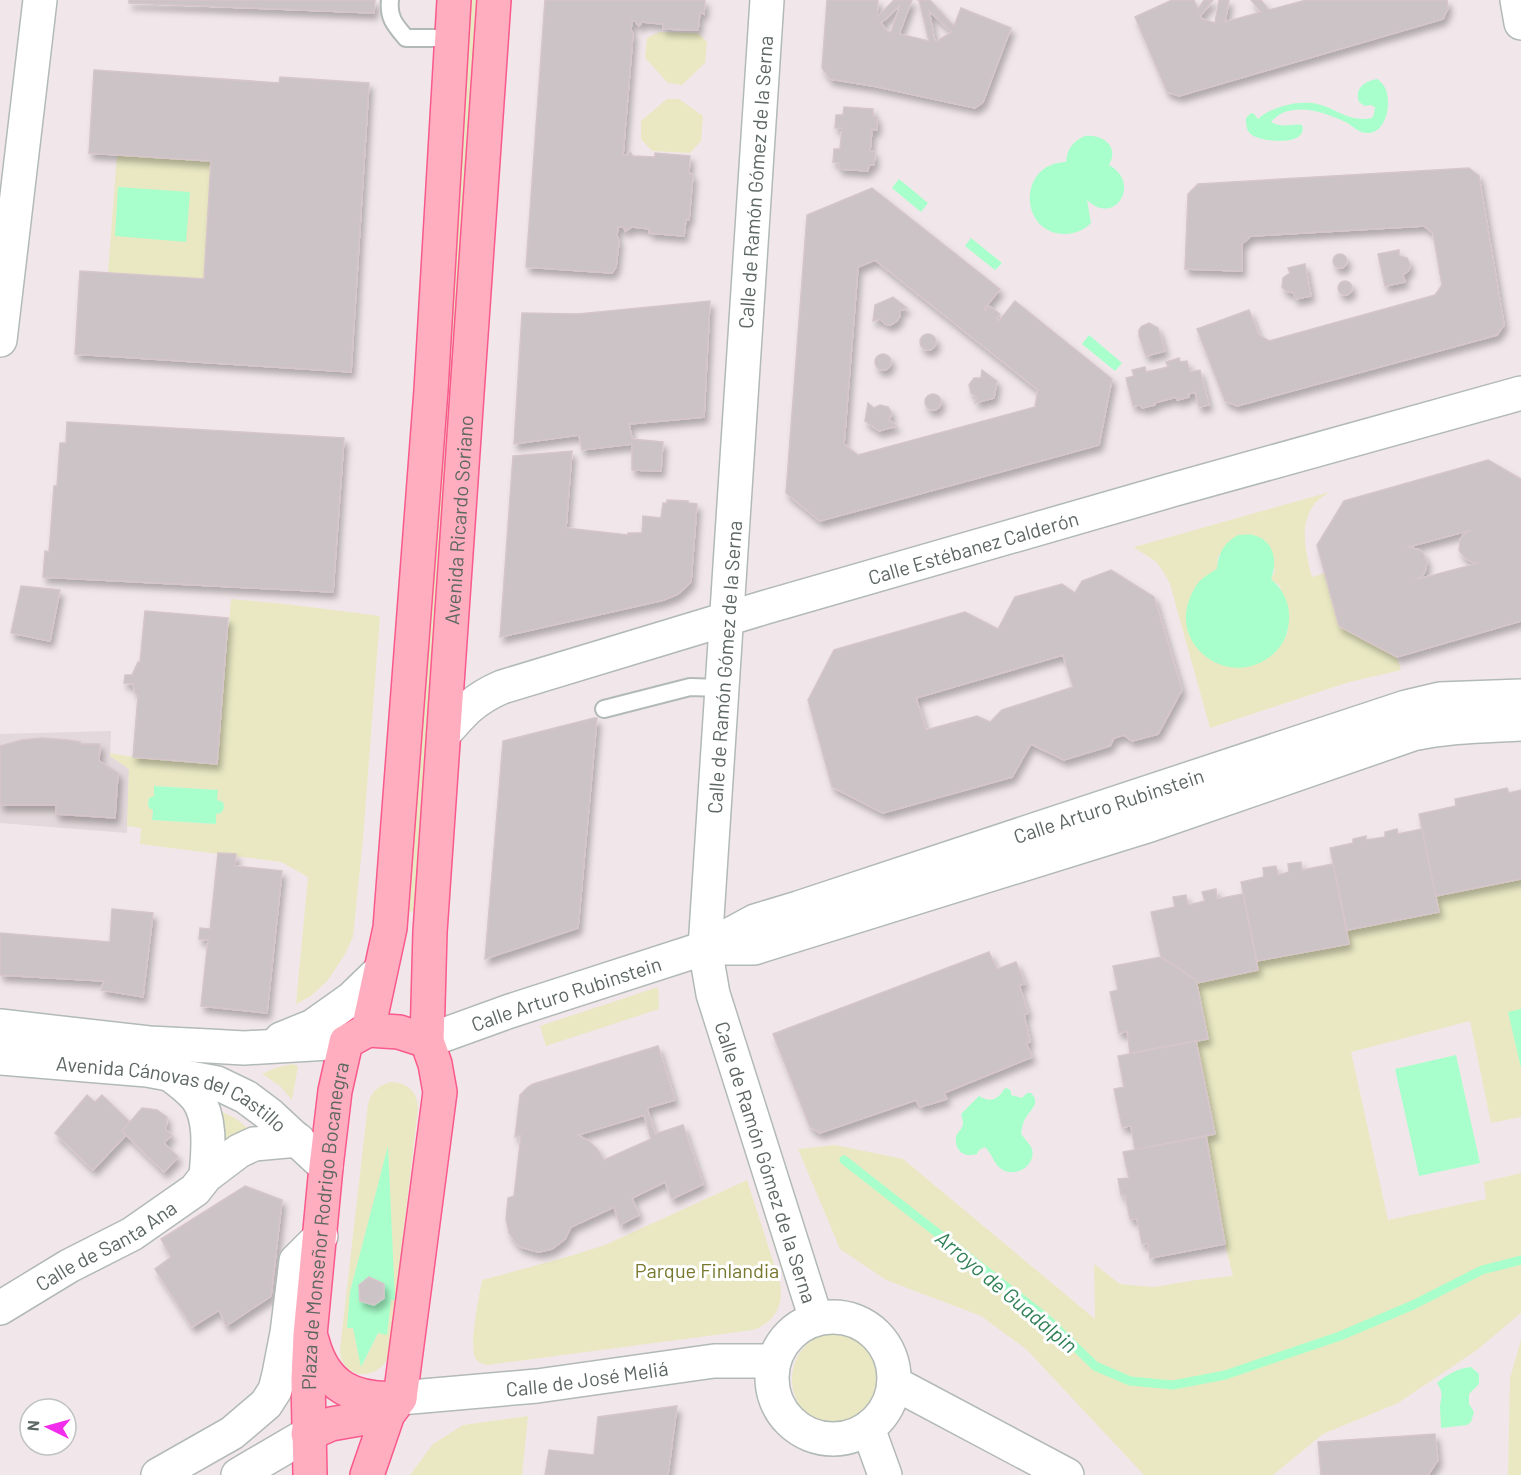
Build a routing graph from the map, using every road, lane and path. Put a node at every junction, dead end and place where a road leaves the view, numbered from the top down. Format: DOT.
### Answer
graph roads {
  1 [pos="40,0"];
  2 [pos="390,0"];
  3 [pos="454,0"];
  4 [pos="494,0"];
  5 [pos="767,0"];
  6 [pos="1517,0"];
  7 [pos="1521,23"];
  8 [pos="451,38"];
  9 [pos="1,329"];
  10 [pos="1521,393"];
  11 [pos="727,619"];
  12 [pos="722,688"];
  13 [pos="1521,696"];
  14 [pos="604,709"];
  15 [pos="1521,724"];
  16 [pos="444,734"];
  17 [pos="705,948"];
  18 [pos="380,971"];
  19 [pos="0,1026"];
  20 [pos="357,1036"];
  21 [pos="427,1041"];
  22 [pos="263,1047"];
  23 [pos="0,1058"];
  24 [pos="168,1073"];
  25 [pos="298,1140"];
  26 [pos="326,1167"];
  27 [pos="206,1176"];
  28 [pos="321,1236"];
  29 [pos="0,1308"];
  30 [pos="816,1319"];
  31 [pos="310,1335"];
  32 [pos="772,1361"];
  33 [pos="894,1383"];
  34 [pos="385,1403"];
  35 [pos="868,1428"];
  36 [pos="308,1434"];
  37 [pos="158,1475"];
  38 [pos="238,1475"];
  39 [pos="310,1475"];
  40 [pos="367,1475"];
  41 [pos="885,1475"];
  42 [pos="1067,1475"];
  1 -- 9 [label="street"];
  2 -- 8 [label="lane"];
  3 -- 8 [label="main road, Avenida Ricardo Soriano"];
  4 -- 16 [label="main road, Avenida Ricardo Soriano"];
  5 -- 11 [label="street, Calle de Ramón Gómez de la Serna"];
  6 -- 7 [label="street"];
  8 -- 18 [label="main road, Avenida Ricardo Soriano"];
  10 -- 11 [label="street, Calle Estébanez Calderón"];
  11 -- 12 [label="street, Calle de Ramón Gómez de la Serna"];
  11 -- 16 [label="street, Calle Estébanez Calderón"];
  12 -- 14 [label="lane"];
  12 -- 17 [label="street, Calle de Ramón Gómez de la Serna"];
  13 -- 17 [label="street, Calle Arturo Rubinstein"];
  15 -- 17 [label="street, Calle Arturo Rubinstein"];
  16 -- 21 [label="main road, Avenida Ricardo Soriano"];
  17 -- 21 [label="street, Calle Arturo Rubinstein"];
  17 -- 30 [label="street, Calle de Ramón Gómez de la Serna"];
  18 -- 20 [label="main road, Avenida Ricardo Soriano"];
  18 -- 22 [label="street"];
  19 -- 22 [label="street, Avenida Cánovas del Castillo"];
  20 -- 21 [label="main road"];
  20 -- 22 [label="street, Avenida Cánovas del Castillo"];
  20 -- 26 [label="main road, Plaza de Monseñor Rodrigo Bocanegra"];
  21 -- 34 [label="main road"];
  23 -- 24 [label="street, Avenida Cánovas del Castillo"];
  24 -- 25 [label="street, Avenida Cánovas del Castillo"];
  24 -- 27 [label="street"];
  25 -- 26 [label="street, Avenida Cánovas del Castillo"];
  25 -- 27 [label="street, Calle de Santa Ana"];
  26 -- 28 [label="main road, Plaza de Monseñor Rodrigo Bocanegra"];
  27 -- 29 [label="street, Calle de Santa Ana"];
  28 -- 31 [label="main road, Plaza de Monseñor Rodrigo Bocanegra"];
  28 -- 37 [label="street"];
  30 -- 32 [label="street"];
  30 -- 33 [label="street"];
  31 -- 34 [label="main road"];
  31 -- 36 [label="main road, Plaza de Monseñor Rodrigo Bocanegra"];
  32 -- 34 [label="street, Calle de José Meliá"];
  32 -- 35 [label="street"];
  33 -- 35 [label="street"];
  33 -- 42 [label="street"];
  34 -- 36 [label="main road"];
  34 -- 40 [label="main road"];
  35 -- 41 [label="street"];
  36 -- 38 [label="street"];
  36 -- 39 [label="main road, Plaza de Monseñor Rodrigo Bocanegra"];
}
